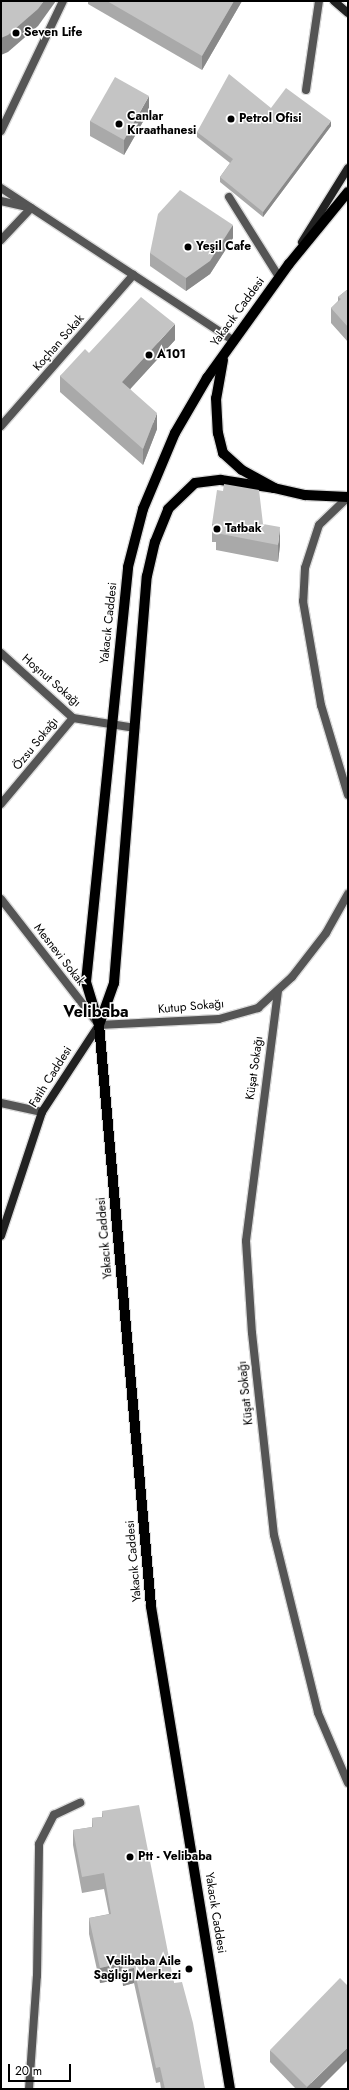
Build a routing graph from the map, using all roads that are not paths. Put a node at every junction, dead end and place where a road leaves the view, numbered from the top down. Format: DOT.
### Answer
graph roads {
  1 [pos="63,1"];
  2 [pos="319,1"];
  3 [pos="334,1"];
  4 [pos="348,13"];
  5 [pos="306,90"];
  6 [pos="1,131"];
  7 [pos="348,168"];
  8 [pos="1,188"];
  9 [pos="348,192"];
  10 [pos="229,197"];
  11 [pos="1,201"];
  12 [pos="31,208"];
  13 [pos="1,240"];
  14 [pos="289,264"];
  15 [pos="133,275"];
  16 [pos="279,277"];
  17 [pos="234,341"];
  18 [pos="225,353"];
  19 [pos="1,426"];
  20 [pos="274,488"];
  21 [pos="347,498"];
  22 [pos="1,653"];
  23 [pos="73,718"];
  24 [pos="112,724"];
  25 [pos="135,728"];
  26 [pos="348,795"];
  27 [pos="1,804"];
  28 [pos="348,894"];
  29 [pos="1,899"];
  30 [pos="278,991"];
  31 [pos="99,1025"];
  32 [pos="1,1103"];
  33 [pos="42,1112"];
  34 [pos="1,1236"];
  35 [pos="348,1783"];
  36 [pos="80,1803"];
  37 [pos="29,2089"];
  38 [pos="230,2089"];
  1 -- 6 [label="street"];
  2 -- 5 [label="street"];
  3 -- 4 [label="street"];
  7 -- 14 [label="street, Yakacık Caddesi"];
  8 -- 12 [label="street"];
  9 -- 14 [label="main road, Yakacık Caddesi"];
  10 -- 16 [label="street"];
  11 -- 12 [label="street"];
  12 -- 13 [label="street"];
  12 -- 15 [label="street"];
  14 -- 16 [label="main road, Yakacık Caddesi"];
  15 -- 17 [label="street"];
  15 -- 19 [label="street, Koçhan Sokak"];
  16 -- 17 [label="main road, Yakacık Caddesi"];
  17 -- 18 [label="main road, Yakacık Caddesi"];
  18 -- 20 [label="main road"];
  18 -- 24 [label="main road, Yakacık Caddesi"];
  20 -- 21 [label="main road, Yakacık Caddesi"];
  20 -- 25 [label="main road, Yakacık Caddesi"];
  21 -- 26 [label="street"];
  22 -- 23 [label="street, Hoşnut Sokağı"];
  23 -- 24 [label="street, Hoşnut Sokağı"];
  23 -- 27 [label="street, Özsu Sokağı"];
  24 -- 25 [label="street, Hoşnut Sokağı"];
  24 -- 31 [label="main road, Yakacık Caddesi"];
  25 -- 31 [label="main road, Yakacık Caddesi"];
  28 -- 30 [label="street, Kutup Sokağı"];
  29 -- 31 [label="street, Mesnevi Sokak"];
  30 -- 31 [label="street, Kutup Sokağı"];
  30 -- 35 [label="street, Küşat Sokağı"];
  31 -- 33 [label="street, Fatih Caddesi"];
  31 -- 38 [label="main road, Yakacık Caddesi"];
  32 -- 33 [label="street"];
  33 -- 34 [label="street, Fatih Caddesi"];
  36 -- 37 [label="street"];
}
